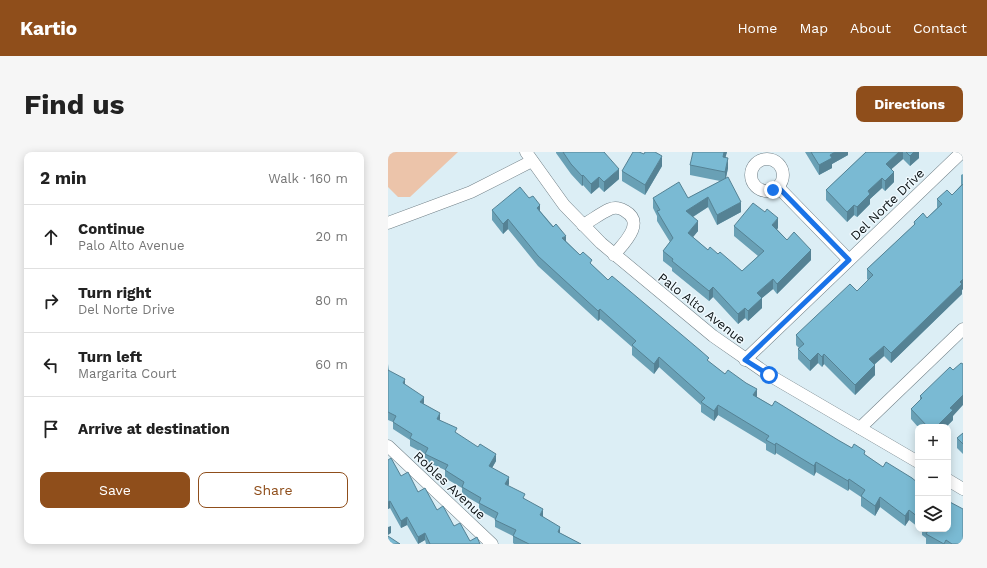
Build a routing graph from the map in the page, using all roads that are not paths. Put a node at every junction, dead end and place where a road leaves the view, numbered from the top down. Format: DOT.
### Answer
graph roads {
  1 [pos="957,154"];
  2 [pos="529,157"];
  3 [pos="778,187"];
  4 [pos="388,223"];
  5 [pos="583,225"];
  6 [pos="614,255"];
  7 [pos="849,260"];
  8 [pos="963,329"];
  9 [pos="745,360"];
  10 [pos="860,428"];
  11 [pos="388,446"];
  12 [pos="915,460"];
  13 [pos="951,482"];
  14 [pos="963,489"];
  15 [pos="492,544"];
  1 -- 7 [label="street, Del Norte Drive"];
  2 -- 4 [label="street"];
  2 -- 5 [label="street, Palo Alto Avenue"];
  3 -- 7 [label="street"];
  5 -- 6 [label="street, Palo Alto Avenue"];
  5 -- 6 [label="street"];
  6 -- 9 [label="street, Palo Alto Avenue"];
  7 -- 9 [label="street, Del Norte Drive"];
  8 -- 10 [label="street"];
  9 -- 10 [label="street, Palo Alto Avenue"];
  10 -- 12 [label="street, Palo Alto Avenue"];
  11 -- 15 [label="street, Robles Avenue"];
  13 -- 14 [label="street"];
}
